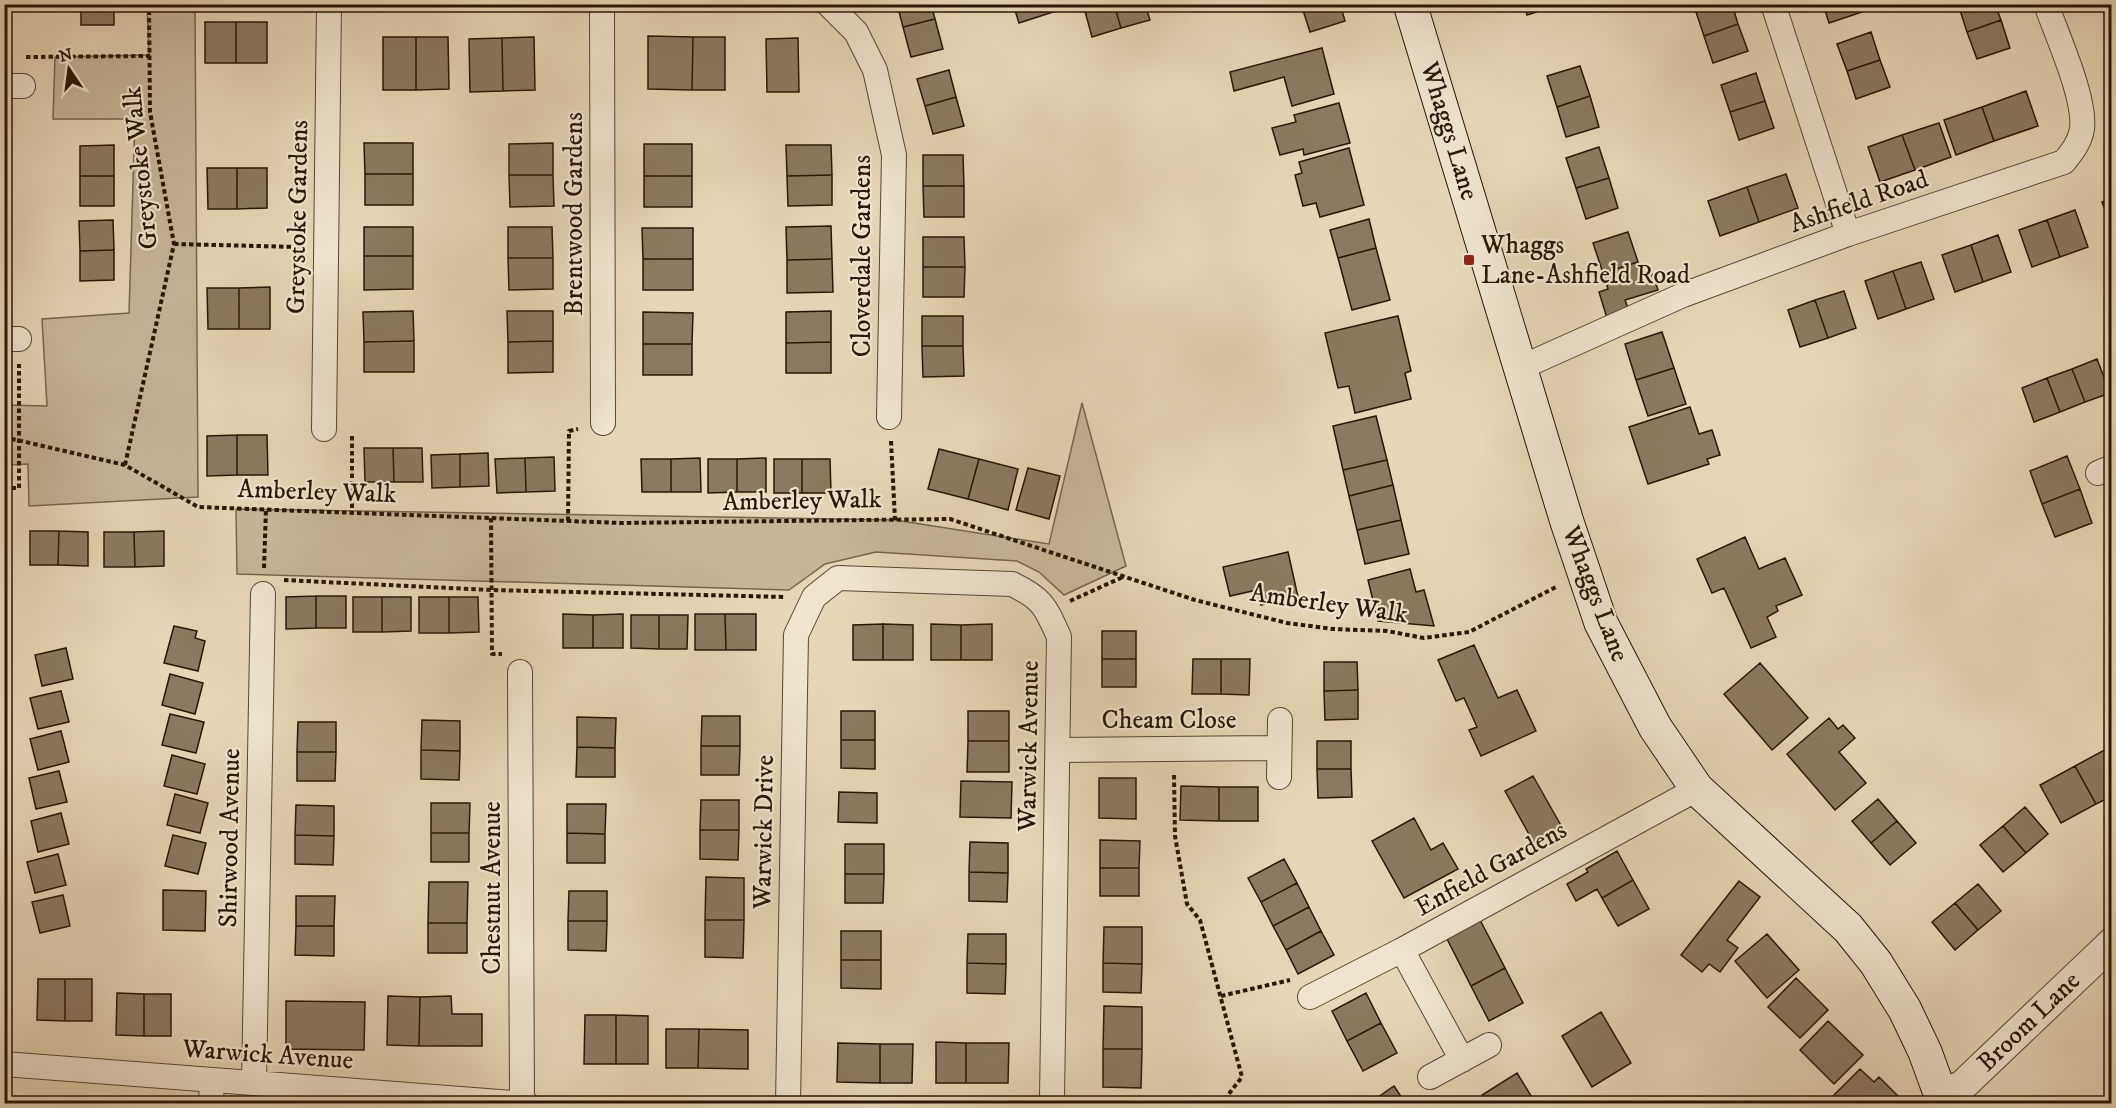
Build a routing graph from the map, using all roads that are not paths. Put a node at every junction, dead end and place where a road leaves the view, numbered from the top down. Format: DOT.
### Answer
graph roads {
  1 [pos="329,4"];
  2 [pos="602,4"];
  3 [pos="828,4"];
  4 [pos="1410,4"];
  5 [pos="1773,4"];
  6 [pos="2046,4"];
  7 [pos="1848,234"];
  8 [pos="1520,368"];
  9 [pos="890,417"];
  10 [pos="603,423"];
  11 [pos="324,429"];
  12 [pos="838,578"];
  13 [pos="268,584"];
  14 [pos="520,672"];
  15 [pos="1280,720"];
  16 [pos="1279,748"];
  17 [pos="1059,750"];
  18 [pos="1279,777"];
  19 [pos="1697,789"];
  20 [pos="2112,943"];
  21 [pos="1402,950"];
  22 [pos="1310,997"];
  23 [pos="1489,1046"];
  24 [pos="1462,1060"];
  25 [pos="4,1064"];
  26 [pos="1430,1077"];
  27 [pos="212,1080"];
  28 [pos="254,1083"];
  29 [pos="1943,1099"];
  30 [pos="522,1103"];
  31 [pos="211,1104"];
  32 [pos="527,1104"];
  33 [pos="788,1104"];
  34 [pos="1049,1104"];
  1 -- 11 [label="street, Greystoke Gardens"];
  2 -- 10 [label="street, Brentwood Gardens"];
  3 -- 9 [label="street, Cloverdale Gardens"];
  4 -- 8 [label="main road, Whaggs Lane"];
  5 -- 7 [label="street"];
  6 -- 7 [label="street, Ashfield Road"];
  7 -- 8 [label="street, Ashfield Road"];
  8 -- 19 [label="main road, Whaggs Lane"];
  12 -- 17 [label="street, Warwick Avenue"];
  12 -- 33 [label="street, Warwick Drive"];
  13 -- 28 [label="street, Shirwood Avenue"];
  14 -- 30 [label="street, Chestnut Avenue"];
  15 -- 16 [label="street"];
  16 -- 17 [label="street, Cheam Close"];
  16 -- 18 [label="street"];
  17 -- 34 [label="street, Warwick Avenue"];
  19 -- 21 [label="street, Enfield Gardens"];
  19 -- 29 [label="main road, Whaggs Lane"];
  20 -- 29 [label="street, Broom Lane"];
  21 -- 22 [label="street, Enfield Gardens"];
  21 -- 24 [label="street"];
  23 -- 24 [label="street"];
  24 -- 26 [label="street"];
  25 -- 27 [label="street, Warwick Avenue"];
  27 -- 28 [label="street, Warwick Avenue"];
  27 -- 31 [label="street"];
  28 -- 30 [label="street, Warwick Avenue"];
  30 -- 32 [label="street, Warwick Avenue"];
}
